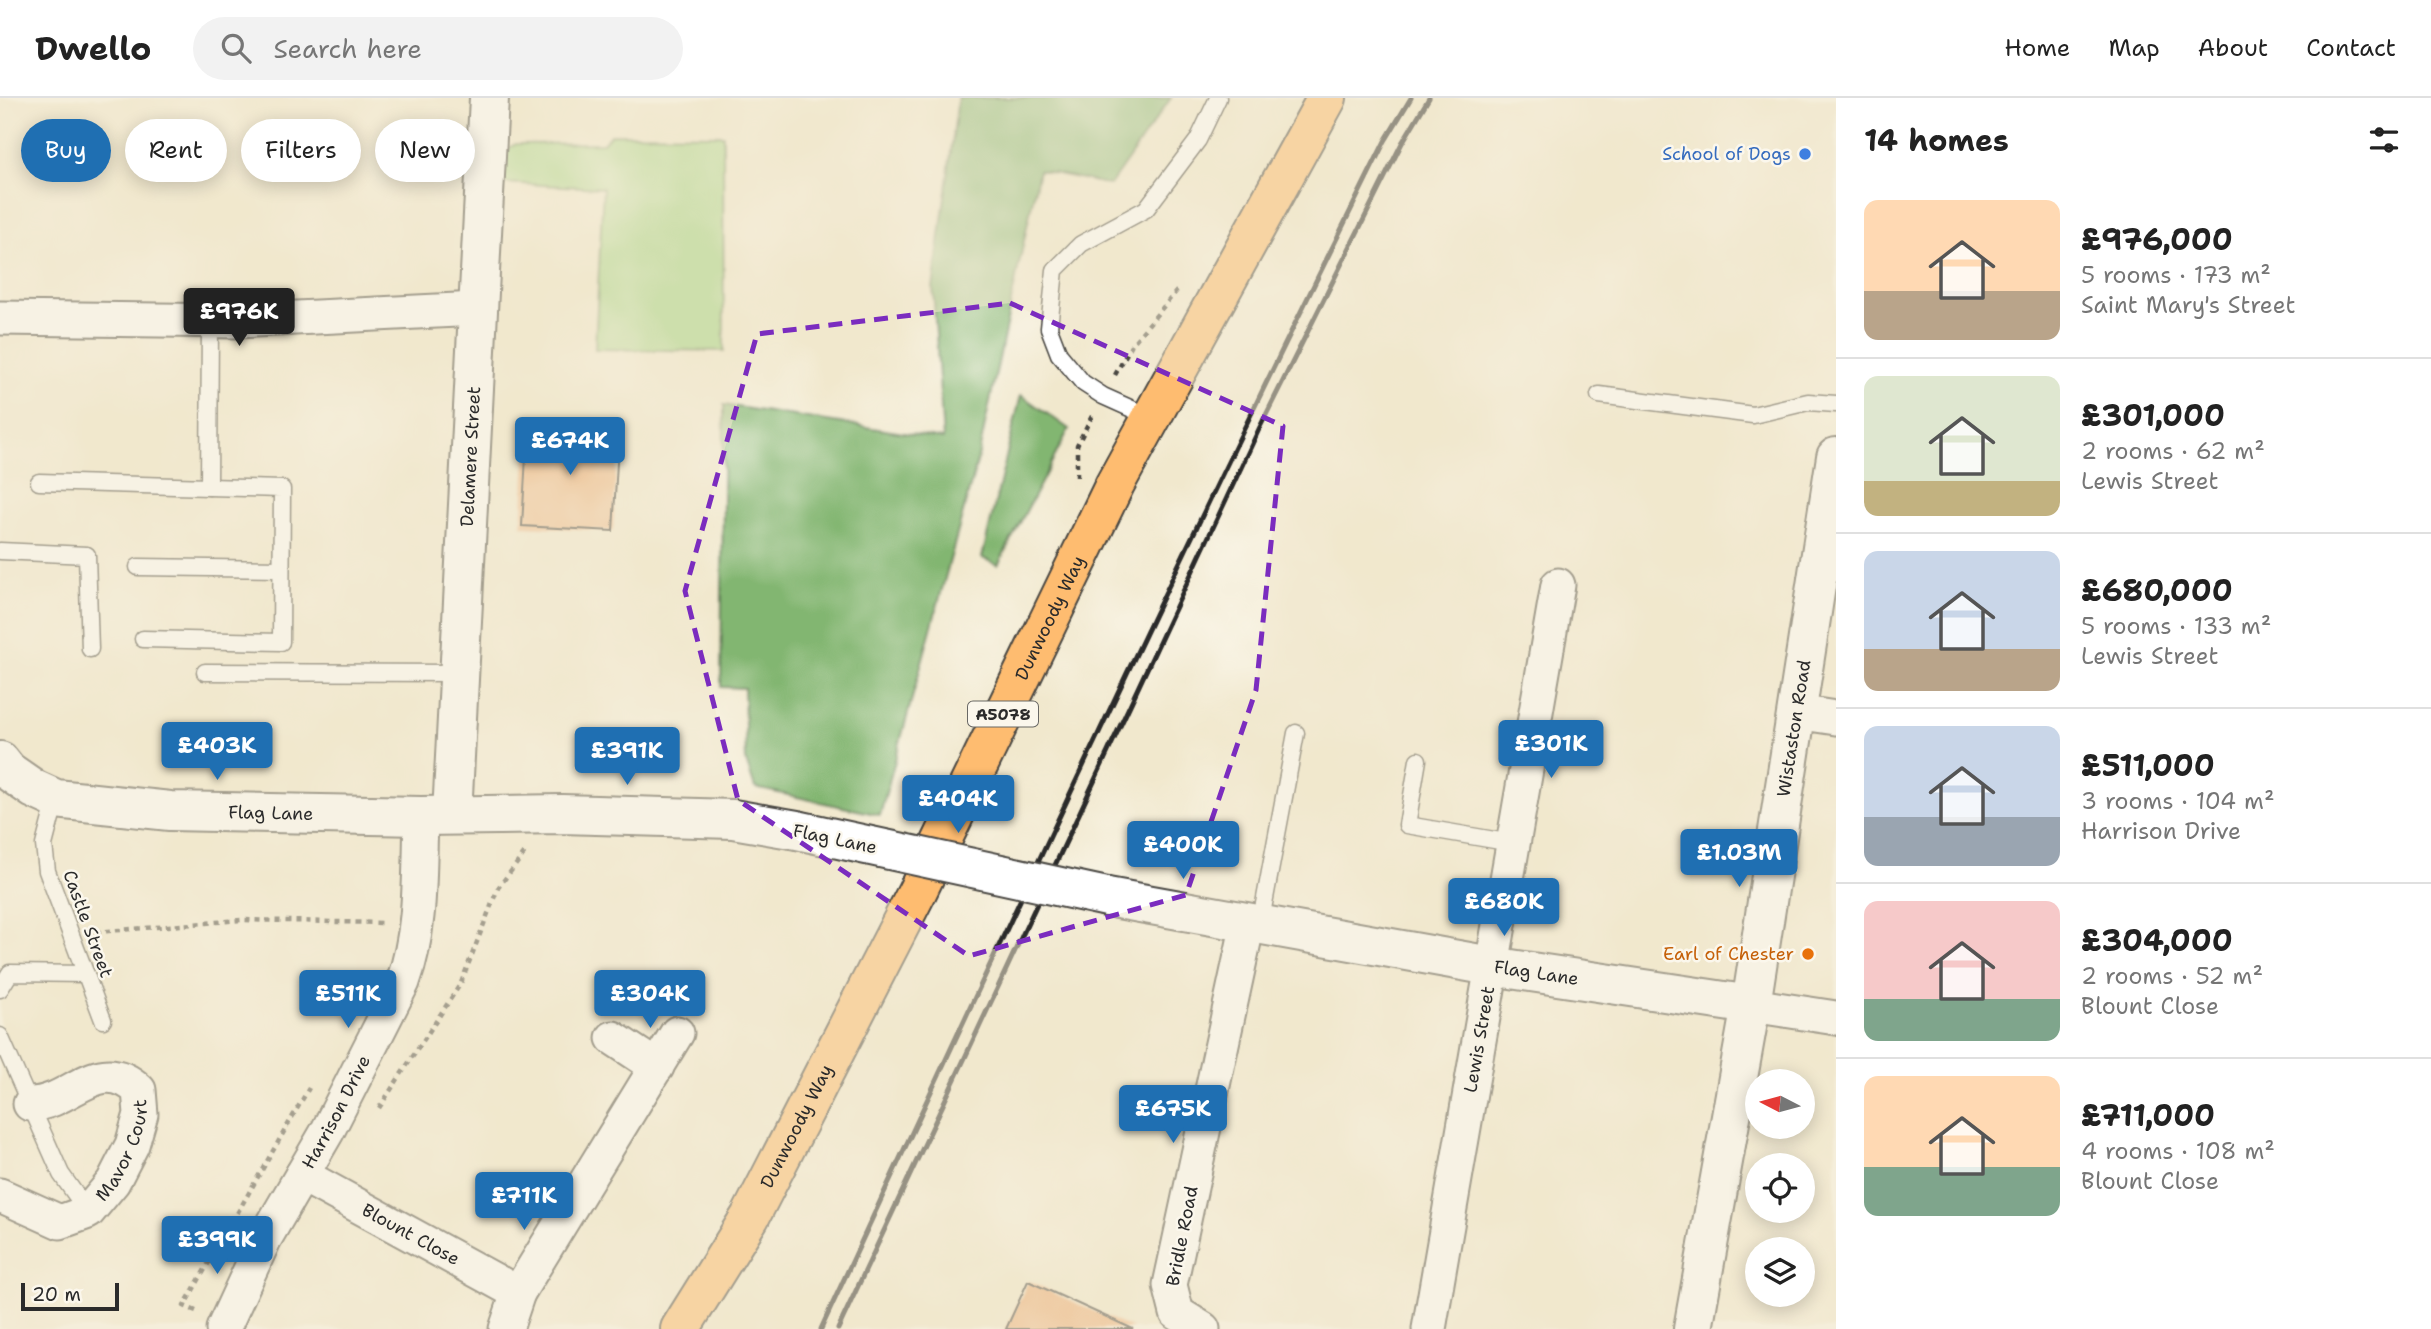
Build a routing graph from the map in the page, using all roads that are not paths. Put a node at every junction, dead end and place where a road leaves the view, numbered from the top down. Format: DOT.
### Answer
graph roads {
  1 [pos="489,98"];
  2 [pos="1218,98"];
  3 [pos="1327,98"];
  4 [pos="477,309"];
  5 [pos="0,318"];
  6 [pos="210,321"];
  7 [pos="1599,395"];
  8 [pos="1836,404"];
  9 [pos="1152,418"];
  10 [pos="1836,457"];
  11 [pos="39,482"];
  12 [pos="209,487"];
  13 [pos="0,551"];
  14 [pos="138,567"];
  15 [pos="281,569"];
  16 [pos="1558,585"];
  17 [pos="143,639"];
  18 [pos="90,649"];
  19 [pos="205,672"];
  20 [pos="459,673"];
  21 [pos="1796,712"];
  22 [pos="1836,718"];
  23 [pos="1296,733"];
  24 [pos="1418,760"];
  25 [pos="0,761"];
  26 [pos="56,799"];
  27 [pos="436,816"];
  28 [pos="1513,843"];
  29 [pos="1254,924"];
  30 [pos="1491,967"];
  31 [pos="86,974"];
  32 [pos="0,989"];
  33 [pos="1751,1005"];
  34 [pos="1836,1018"];
  35 [pos="103,1020"];
  36 [pos="677,1033"];
  37 [pos="0,1036"];
  38 [pos="613,1038"];
  39 [pos="657,1067"];
  40 [pos="30,1104"];
  41 [pos="302,1175"];
  42 [pos="0,1195"];
  43 [pos="74,1217"];
  44 [pos="264,1240"];
  45 [pos="519,1293"];
  46 [pos="202,1329"];
  47 [pos="223,1329"];
  48 [pos="506,1329"];
  49 [pos="680,1329"];
  50 [pos="1203,1329"];
  51 [pos="1429,1329"];
  52 [pos="1693,1329"];
  1 -- 4 [label="street, Delamere Street"];
  2 -- 9 [label="lane"];
  3 -- 9 [label="main road, Dunwoody Way / A5078"];
  4 -- 6 [label="street"];
  4 -- 20 [label="street, Delamere Street"];
  5 -- 6 [label="street"];
  6 -- 12 [label="lane"];
  7 -- 8 [label="lane"];
  9 -- 49 [label="main road, Dunwoody Way / A5078"];
  10 -- 21 [label="street, Wistaston Road"];
  11 -- 12 [label="lane"];
  12 -- 15 [label="lane"];
  13 -- 18 [label="lane"];
  14 -- 15 [label="lane"];
  15 -- 17 [label="lane"];
  16 -- 28 [label="street, Lewis Street"];
  19 -- 20 [label="lane"];
  20 -- 27 [label="street, Delamere Street"];
  21 -- 22 [label="street"];
  21 -- 33 [label="street, Wistaston Road"];
  23 -- 29 [label="lane"];
  24 -- 28 [label="lane"];
  25 -- 26 [label="street, Flag Lane"];
  26 -- 27 [label="street, Flag Lane"];
  26 -- 31 [label="lane, Castle Street"];
  27 -- 29 [label="street, Flag Lane, bridge"];
  27 -- 41 [label="street, Harrison Drive"];
  28 -- 30 [label="street, Lewis Street"];
  29 -- 30 [label="street, Flag Lane"];
  29 -- 50 [label="street, Bridle Road"];
  30 -- 33 [label="street, Flag Lane"];
  30 -- 51 [label="street, Lewis Street"];
  31 -- 32 [label="lane"];
  31 -- 35 [label="lane, Castle Street"];
  33 -- 34 [label="street, Flag Lane"];
  33 -- 52 [label="street, Wistaston Road"];
  36 -- 39 [label="street"];
  37 -- 40 [label="lane"];
  38 -- 39 [label="street"];
  39 -- 45 [label="street"];
  40 -- 43 [label="lane"];
  40 -- 43 [label="street, Mavor Court"];
  41 -- 44 [label="street, Harrison Drive"];
  41 -- 45 [label="street, Blount Close"];
  42 -- 43 [label="street"];
  44 -- 46 [label="street, Harrison Drive"];
  44 -- 47 [label="street, Harrison Drive"];
  45 -- 48 [label="street"];
}
